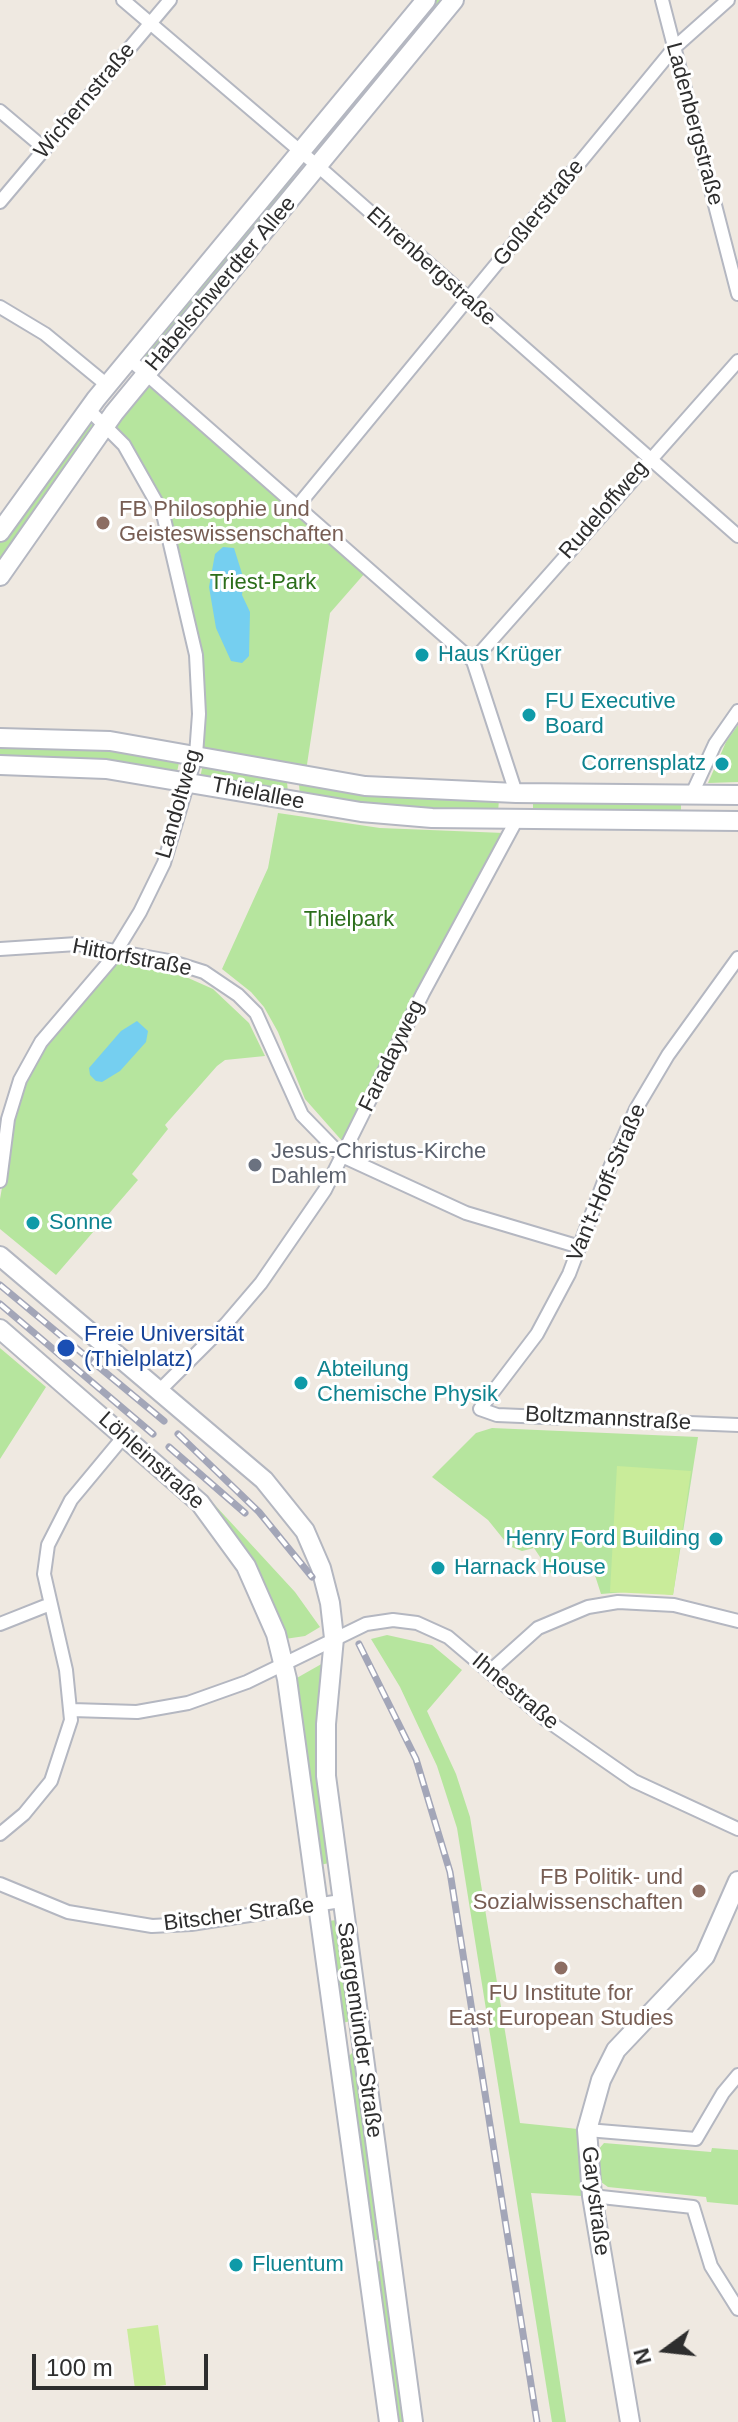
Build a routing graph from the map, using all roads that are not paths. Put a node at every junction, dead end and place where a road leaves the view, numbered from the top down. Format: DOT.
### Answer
graph roads {
  1 [pos="123,0"];
  2 [pos="170,0"];
  3 [pos="426,0"];
  4 [pos="454,0"];
  5 [pos="662,0"];
  6 [pos="728,0"];
  7 [pos="151,24"];
  8 [pos="674,48"];
  9 [pos="0,111"];
  10 [pos="45,149"];
  11 [pos="300,151"];
  12 [pos="318,166"];
  13 [pos="0,202"];
  14 [pos="738,294"];
  15 [pos="467,301"];
  16 [pos="0,307"];
  17 [pos="128,358"];
  18 [pos="738,361"];
  19 [pos="145,374"];
  20 [pos="107,385"];
  21 [pos="88,409"];
  22 [pos="105,424"];
  23 [pos="649,458"];
  24 [pos="296,508"];
  25 [pos="0,532"];
  26 [pos="738,536"];
  27 [pos="0,576"];
  28 [pos="473,661"];
  29 [pos="738,711"];
  30 [pos="0,738"];
  31 [pos="196,755"];
  32 [pos="0,765"];
  33 [pos="190,781"];
  34 [pos="516,793"];
  35 [pos="738,795"];
  36 [pos="691,796"];
  37 [pos="516,821"];
  38 [pos="690,821"];
  39 [pos="738,821"];
  40 [pos="0,949"];
  41 [pos="117,952"];
  42 [pos="738,958"];
  43 [pos="342,1156"];
  44 [pos="0,1181"];
  45 [pos="580,1247"];
  46 [pos="0,1256"];
  47 [pos="0,1329"];
  48 [pos="160,1390"];
  49 [pos="480,1409"];
  50 [pos="738,1425"];
  51 [pos="125,1435"];
  52 [pos="48,1605"];
  53 [pos="738,1621"];
  54 [pos="0,1624"];
  55 [pos="334,1638"];
  56 [pos="285,1664"];
  57 [pos="489,1672"];
  58 [pos="72,1710"];
  59 [pos="738,1829"];
  60 [pos="0,1834"];
  61 [pos="738,1881"];
  62 [pos="0,1884"];
  63 [pos="341,1901"];
  64 [pos="319,1905"];
  65 [pos="738,2075"];
  66 [pos="587,2130"];
  67 [pos="592,2196"];
  68 [pos="738,2309"];
  69 [pos="389,2422"];
  70 [pos="413,2422"];
  71 [pos="630,2422"];
  1 -- 7 [label="street, Ehrenbergstraße"];
  2 -- 7 [label="street, Wichernstraße"];
  3 -- 11 [label="main road, Habelschwerdter Allee"];
  4 -- 12 [label="main road, Habelschwerdter Allee"];
  5 -- 8 [label="street, Ladenbergstraße"];
  6 -- 8 [label="street, Goßlerstraße"];
  7 -- 10 [label="street, Wichernstraße"];
  7 -- 11 [label="street, Ehrenbergstraße"];
  8 -- 14 [label="street, Ladenbergstraße"];
  8 -- 15 [label="street, Goßlerstraße"];
  9 -- 10 [label="street"];
  10 -- 13 [label="street, Wichernstraße"];
  11 -- 12 [label="street, Ehrenbergstraße"];
  11 -- 17 [label="main road, Habelschwerdter Allee"];
  12 -- 15 [label="street, Ehrenbergstraße"];
  12 -- 19 [label="main road, Habelschwerdter Allee"];
  15 -- 23 [label="street, Ehrenbergstraße"];
  15 -- 24 [label="street, Goßlerstraße"];
  16 -- 20 [label="street"];
  17 -- 19 [label="street"];
  17 -- 20 [label="main road, Habelschwerdter Allee"];
  18 -- 23 [label="street, Rudeloffweg"];
  19 -- 22 [label="main road, Habelschwerdter Allee"];
  19 -- 24 [label="street"];
  20 -- 21 [label="main road, Habelschwerdter Allee"];
  21 -- 22 [label="street, Landoltweg"];
  21 -- 25 [label="main road, Habelschwerdter Allee"];
  22 -- 27 [label="main road, Habelschwerdter Allee"];
  22 -- 31 [label="street, Landoltweg"];
  23 -- 26 [label="street, Ehrenbergstraße"];
  23 -- 28 [label="street, Rudeloffweg"];
  24 -- 28 [label="street"];
  28 -- 34 [label="street"];
  29 -- 36 [label="street"];
  30 -- 31 [label="main road, Thielallee"];
  31 -- 33 [label="street, Landoltweg"];
  31 -- 34 [label="main road, Thielallee"];
  32 -- 33 [label="main road, Thielallee"];
  33 -- 37 [label="main road, Thielallee"];
  33 -- 41 [label="street, Landoltweg"];
  34 -- 36 [label="main road, Thielallee"];
  34 -- 37 [label="main road"];
  35 -- 36 [label="main road, Thielallee"];
  36 -- 38 [label="main road"];
  37 -- 38 [label="main road, Thielallee"];
  37 -- 43 [label="street, Faradayweg"];
  38 -- 39 [label="main road, Thielallee"];
  40 -- 41 [label="street, Hittorfstraße"];
  41 -- 43 [label="street, Hittorfstraße"];
  41 -- 44 [label="street, Landoltweg"];
  42 -- 45 [label="street, Van't-Hoff-Straße"];
  43 -- 45 [label="street, Hittorfstraße"];
  43 -- 48 [label="street, Faradayweg"];
  45 -- 49 [label="street, Van't-Hoff-Straße"];
  46 -- 48 [label="main road, Saargemünder Straße"];
  47 -- 51 [label="main road, Löhleinstraße"];
  48 -- 55 [label="main road, Saargemünder Straße"];
  49 -- 50 [label="street, Boltzmannstraße"];
  51 -- 52 [label="street"];
  51 -- 56 [label="main road, Löhleinstraße"];
  52 -- 54 [label="street"];
  52 -- 58 [label="street"];
  53 -- 57 [label="street"];
  55 -- 56 [label="street, Ihnestraße"];
  55 -- 57 [label="street, Ihnestraße"];
  55 -- 63 [label="main road, Saargemünder Straße"];
  56 -- 58 [label="street, Ihnestraße"];
  56 -- 64 [label="main road, Saargemünder Straße"];
  57 -- 59 [label="street, Ihnestraße"];
  58 -- 60 [label="street"];
  61 -- 66 [label="main road, Garystraße"];
  62 -- 64 [label="street, Bitscher Straße"];
  63 -- 64 [label="street, Bitscher Straße"];
  63 -- 70 [label="main road, Saargemünder Straße"];
  64 -- 69 [label="main road, Saargemünder Straße"];
  65 -- 66 [label="street"];
  66 -- 67 [label="main road, Garystraße"];
  67 -- 68 [label="street"];
  67 -- 71 [label="main road, Garystraße"];
}
